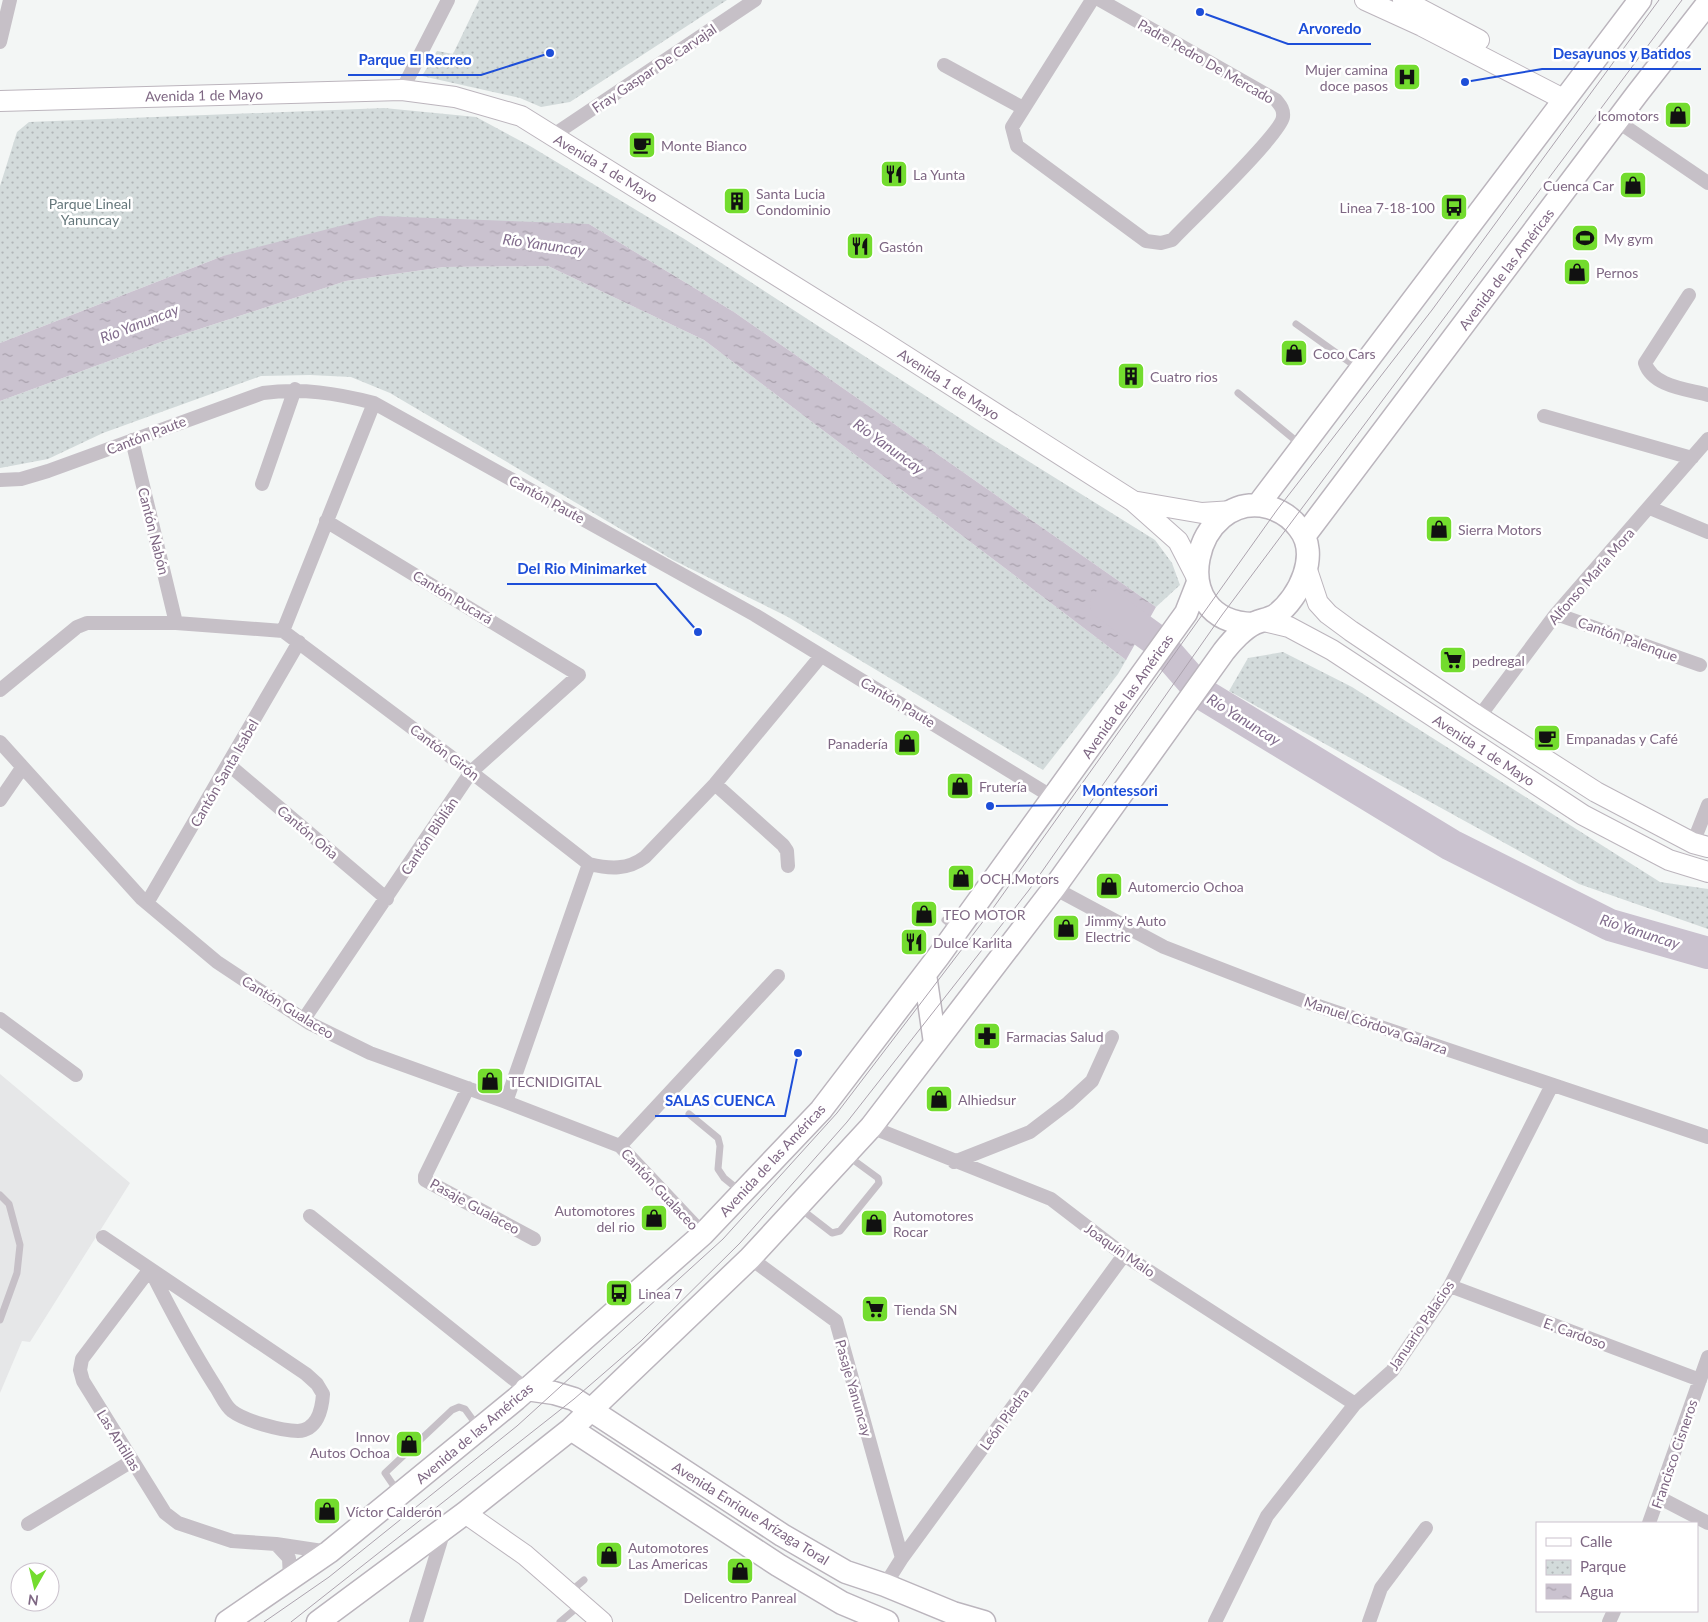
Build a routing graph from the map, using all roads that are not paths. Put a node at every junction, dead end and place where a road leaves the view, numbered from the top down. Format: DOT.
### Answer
graph roads {
  1 [pos="10,0"];
  2 [pos="448,0"];
  3 [pos="755,0"];
  4 [pos="1092,0"];
  5 [pos="1100,0"];
  6 [pos="1365,0"];
  7 [pos="1402,0"];
  8 [pos="1640,0"];
  9 [pos="1708,4"];
  10 [pos="0,42"];
  11 [pos="944,65"];
  12 [pos="402,90"];
  13 [pos="1570,95"];
  14 [pos="0,101"];
  15 [pos="1023,108"];
  16 [pos="1617,121"];
  17 [pos="552,136"];
  18 [pos="1708,183"];
  19 [pos="1689,296"];
  20 [pos="1296,324"];
  21 [pos="1360,370"];
  22 [pos="295,389"];
  23 [pos="1238,393"];
  24 [pos="1708,395"];
  25 [pos="374,403"];
  26 [pos="1544,416"];
  27 [pos="1708,439"];
  28 [pos="132,440"];
  29 [pos="1304,447"];
  30 [pos="1692,458"];
  31 [pos="0,480"];
  32 [pos="262,484"];
  33 [pos="1133,501"];
  34 [pos="1258,505"];
  35 [pos="1650,508"];
  36 [pos="1233,511"];
  37 [pos="326,521"];
  38 [pos="1708,532"];
  39 [pos="1305,535"];
  40 [pos="1306,567"];
  41 [pos="1196,581"];
  42 [pos="1556,614"];
  43 [pos="1259,622"];
  44 [pos="176,623"];
  45 [pos="283,631"];
  46 [pos="300,642"];
  47 [pos="821,656"];
  48 [pos="1700,665"];
  49 [pos="579,675"];
  50 [pos="0,690"];
  51 [pos="1479,717"];
  52 [pos="0,742"];
  53 [pos="229,765"];
  54 [pos="22,768"];
  55 [pos="472,772"];
  56 [pos="716,784"];
  57 [pos="1054,798"];
  58 [pos="0,800"];
  59 [pos="1708,805"];
  60 [pos="1700,845"];
  61 [pos="589,864"];
  62 [pos="788,866"];
  63 [pos="1708,872"];
  64 [pos="1054,888"];
  65 [pos="387,899"];
  66 [pos="147,903"];
  67 [pos="925,974"];
  68 [pos="778,976"];
  69 [pos="0,1019"];
  70 [pos="304,1019"];
  71 [pos="1112,1037"];
  72 [pos="935,1043"];
  73 [pos="76,1075"];
  74 [pos="1552,1085"];
  75 [pos="468,1088"];
  76 [pos="506,1102"];
  77 [pos="689,1114"];
  78 [pos="871,1126"];
  79 [pos="1708,1138"];
  80 [pos="620,1146"];
  81 [pos="845,1154"];
  82 [pos="954,1162"];
  83 [pos="742,1192"];
  84 [pos="0,1196"];
  85 [pos="797,1206"];
  86 [pos="310,1216"];
  87 [pos="703,1234"];
  88 [pos="104,1237"];
  89 [pos="534,1239"];
  90 [pos="1124,1255"];
  91 [pos="750,1258"];
  92 [pos="150,1269"];
  93 [pos="1450,1286"];
  94 [pos="0,1320"];
  95 [pos="1708,1357"];
  96 [pos="1700,1380"];
  97 [pos="526,1389"];
  98 [pos="1355,1404"];
  99 [pos="590,1410"];
  100 [pos="480,1429"];
  101 [pos="571,1430"];
  102 [pos="132,1461"];
  103 [pos="400,1494"];
  104 [pos="1660,1498"];
  105 [pos="465,1513"];
  106 [pos="1650,1522"];
  107 [pos="1708,1523"];
  108 [pos="28,1524"];
  109 [pos="445,1527"];
  110 [pos="1426,1528"];
  111 [pos="276,1544"];
  112 [pos="329,1552"];
  113 [pos="902,1558"];
  114 [pos="290,1580"];
  115 [pos="584,1580"];
  116 [pos="885,1585"];
  117 [pos="575,1599"];
  118 [pos="227,1622"];
  119 [pos="318,1622"];
  120 [pos="416,1622"];
  121 [pos="560,1622"];
  122 [pos="602,1622"];
  123 [pos="887,1622"];
  124 [pos="984,1622"];
  125 [pos="1215,1622"];
  126 [pos="1369,1622"];
  1 -- 10 [label="street"];
  2 -- 12 [label="street"];
  3 -- 17 [label="street, Fray Gaspar De Carvajal"];
  4 -- 15 [label="street"];
  5 -- 15 [label="street, Padre Pedro De Mercado"];
  6 -- 13 [label="main road"];
  7 -- 13 [label="main road"];
  8 -- 13 [label="main road"];
  9 -- 16 [label="main road, Avenida de las Américas"];
  11 -- 15 [label="street"];
  12 -- 14 [label="main road, Avenida 1 de Mayo"];
  12 -- 17 [label="main road, Avenida 1 de Mayo"];
  13 -- 21 [label="main road"];
  16 -- 18 [label="street"];
  16 -- 39 [label="main road, Avenida de las Américas"];
  17 -- 33 [label="main road, Avenida 1 de Mayo"];
  19 -- 24 [label="street"];
  20 -- 21 [label="lane"];
  21 -- 29 [label="main road"];
  22 -- 25 [label="street, Cantón Paute"];
  22 -- 28 [label="street, Cantón Paute"];
  22 -- 32 [label="street"];
  23 -- 29 [label="lane"];
  25 -- 37 [label="street"];
  25 -- 47 [label="street, Cantón Paute"];
  26 -- 30 [label="street"];
  27 -- 30 [label="street, Alfonso María Mora"];
  28 -- 31 [label="street, Cantón Paute"];
  28 -- 44 [label="street, Cantón Nabón"];
  29 -- 34 [label="main road"];
  30 -- 35 [label="street, Alfonso María Mora"];
  33 -- 36 [label="main road, Avenida 1 de Mayo"];
  33 -- 41 [label="main road, Avenida 1 de Mayo"];
  34 -- 36 [label="main road, Avenida de las Américas"];
  34 -- 39 [label="main road"];
  35 -- 38 [label="street"];
  35 -- 42 [label="street, Alfonso María Mora"];
  36 -- 41 [label="main road, Avenida de las Américas"];
  37 -- 45 [label="street"];
  37 -- 49 [label="street, Cantón Pucará"];
  39 -- 40 [label="main road"];
  40 -- 43 [label="main road"];
  40 -- 51 [label="main road, Avenida 1 de Mayo"];
  41 -- 43 [label="main road"];
  41 -- 57 [label="main road, Avenida de las Américas"];
  42 -- 48 [label="street, Cantón Palenque"];
  42 -- 51 [label="street, Alfonso María Mora"];
  43 -- 63 [label="main road, Avenida 1 de Mayo"];
  43 -- 64 [label="main road"];
  44 -- 45 [label="street, Cantón Girón"];
  44 -- 50 [label="street, Cantón Girón"];
  45 -- 46 [label="street, Cantón Girón"];
  46 -- 53 [label="street, Cantón Santa Isabel"];
  46 -- 55 [label="street, Cantón Girón"];
  47 -- 56 [label="street, Cantón Girón"];
  47 -- 57 [label="street, Cantón Paute"];
  49 -- 55 [label="street, Cantón Biblián"];
  51 -- 60 [label="main road, Avenida 1 de Mayo"];
  52 -- 54 [label="street, Cantón Gualaceo"];
  53 -- 65 [label="street, Cantón Oña"];
  53 -- 66 [label="street, Cantón Santa Isabel"];
  54 -- 58 [label="street"];
  54 -- 66 [label="street, Cantón Gualaceo"];
  55 -- 61 [label="street, Cantón Girón"];
  55 -- 65 [label="street, Cantón Biblián"];
  56 -- 61 [label="street, Cantón Girón"];
  56 -- 62 [label="street"];
  57 -- 67 [label="main road, Avenida de las Américas"];
  59 -- 60 [label="street"];
  61 -- 76 [label="street"];
  64 -- 72 [label="main road"];
  64 -- 74 [label="street, Manuel Córdova Galarza"];
  65 -- 70 [label="street, Cantón Biblián"];
  66 -- 70 [label="street, Cantón Gualaceo"];
  67 -- 72 [label="main road"];
  67 -- 83 [label="main road, Avenida de las Américas"];
  68 -- 80 [label="street"];
  69 -- 73 [label="street"];
  70 -- 75 [label="street, Cantón Gualaceo"];
  71 -- 82 [label="street"];
  72 -- 78 [label="main road"];
  74 -- 79 [label="street, Manuel Córdova Galarza"];
  74 -- 93 [label="street, Januario Palacios"];
  75 -- 76 [label="street, Cantón Gualaceo"];
  75 -- 89 [label="street, Pasaje Gualaceo"];
  76 -- 80 [label="street, Cantón Gualaceo"];
  77 -- 83 [label="lane"];
  78 -- 81 [label="main road"];
  78 -- 82 [label="street, Joaquín Malo"];
  80 -- 87 [label="street, Cantón Gualaceo"];
  81 -- 85 [label="main road"];
  81 -- 85 [label="lane"];
  82 -- 90 [label="street, Joaquín Malo"];
  83 -- 87 [label="main road, Avenida de las Américas"];
  84 -- 94 [label="lane"];
  85 -- 91 [label="main road"];
  86 -- 97 [label="street"];
  87 -- 97 [label="main road, Avenida de las Américas"];
  88 -- 92 [label="street"];
  90 -- 98 [label="street, Joaquín Malo"];
  90 -- 113 [label="street, León Piedra"];
  91 -- 99 [label="main road"];
  91 -- 113 [label="street, Pasaje Yanuncay"];
  92 -- 92 [label="street"];
  92 -- 102 [label="street, Las Antillas"];
  93 -- 96 [label="street, E. Cardoso"];
  93 -- 98 [label="street, Januario Palacios"];
  95 -- 96 [label="street, Francisco Cisneros"];
  96 -- 104 [label="street, Francisco Cisneros"];
  97 -- 99 [label="main road, Avenida Enrique Arízaga Toral"];
  97 -- 100 [label="main road, Avenida de las Américas"];
  98 -- 125 [label="street, Januario Palacios"];
  99 -- 101 [label="main road"];
  99 -- 116 [label="main road, Avenida Enrique Arízaga Toral"];
  100 -- 103 [label="main road, Avenida de las Américas"];
  100 -- 103 [label="lane"];
  101 -- 105 [label="main road"];
  101 -- 123 [label="main road, Avenida Enrique Arízaga Toral"];
  102 -- 108 [label="street"];
  102 -- 111 [label="street, Las Antillas"];
  103 -- 112 [label="main road, Avenida de las Américas"];
  104 -- 106 [label="street, Francisco Cisneros"];
  104 -- 107 [label="street"];
  105 -- 109 [label="main road"];
  105 -- 117 [label="main road"];
  109 -- 119 [label="main road"];
  109 -- 120 [label="street"];
  110 -- 126 [label="street"];
  111 -- 112 [label="street, Las Antillas"];
  111 -- 114 [label="street"];
  112 -- 114 [label="main road, Avenida de las Américas"];
  113 -- 116 [label="street, León Piedra"];
  114 -- 118 [label="main road, Avenida de las Américas"];
  115 -- 117 [label="lane"];
  116 -- 124 [label="main road, Avenida Enrique Arízaga Toral"];
  117 -- 121 [label="lane"];
  117 -- 122 [label="main road"];
}
